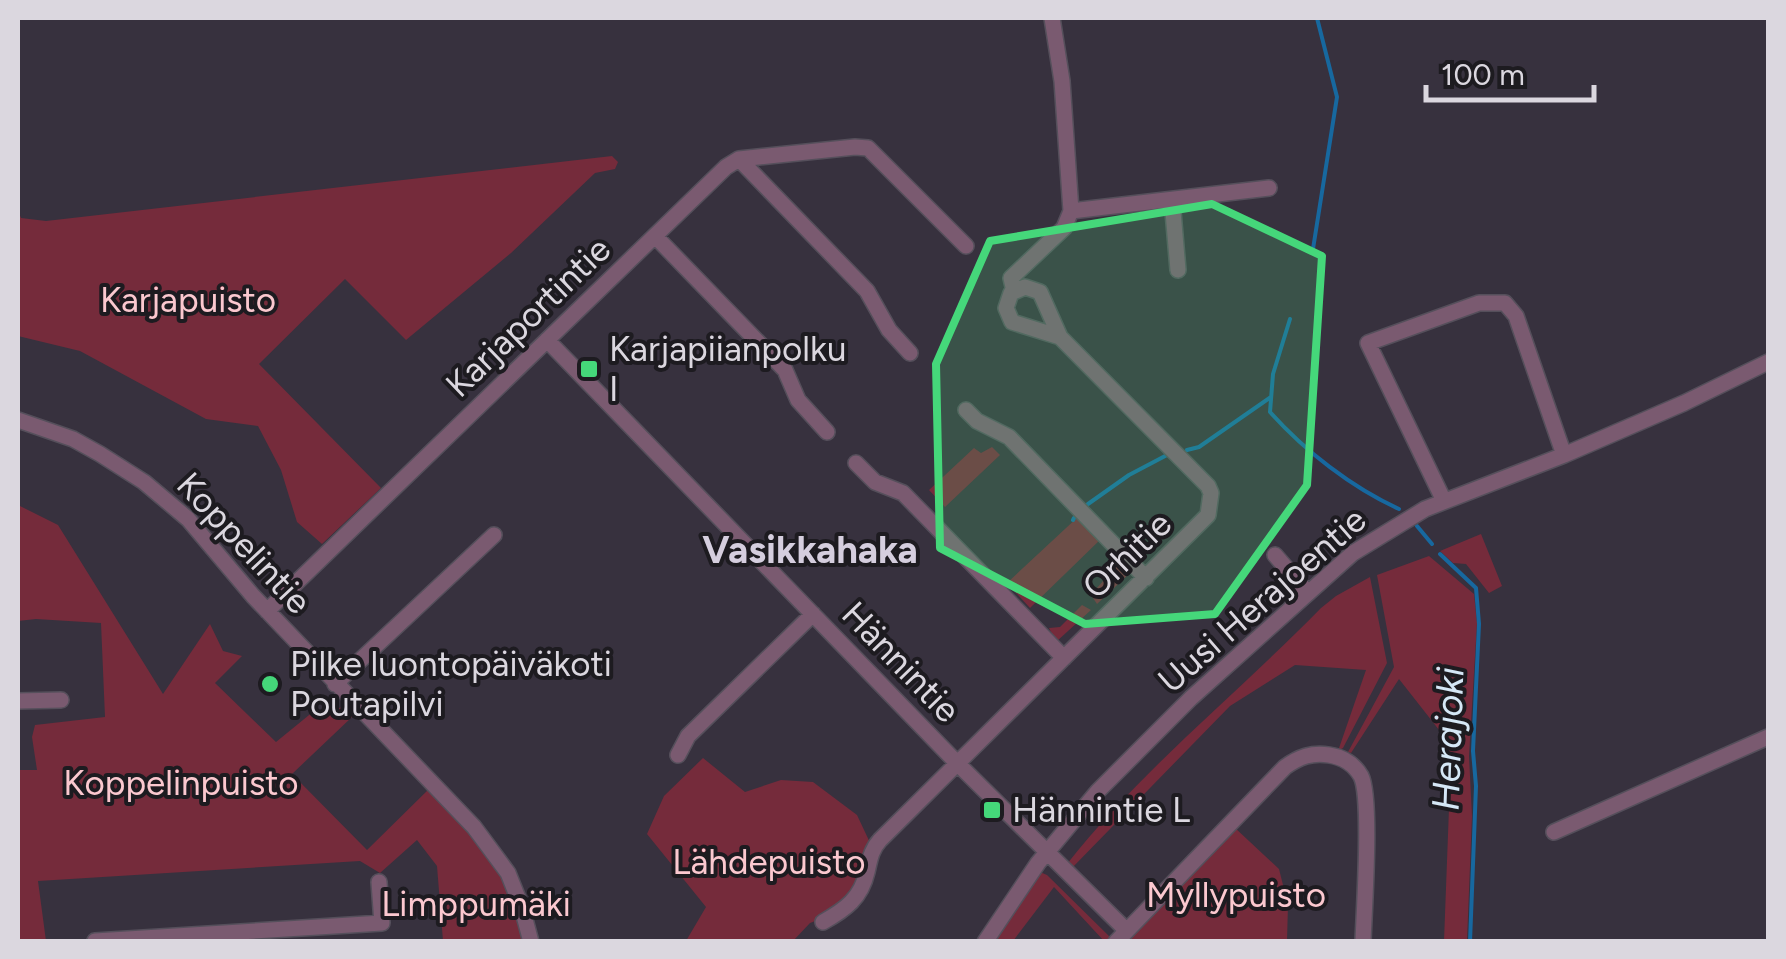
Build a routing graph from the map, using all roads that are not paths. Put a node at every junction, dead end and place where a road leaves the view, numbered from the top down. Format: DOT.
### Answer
graph roads {
  1 [pos="1052,18"];
  2 [pos="739,159"];
  3 [pos="1269,188"];
  4 [pos="1172,200"];
  5 [pos="1071,210"];
  6 [pos="655,236"];
  7 [pos="966,246"];
  8 [pos="1178,270"];
  9 [pos="1014,291"];
  10 [pos="1060,337"];
  11 [pos="547,340"];
  12 [pos="910,353"];
  13 [pos="1768,362"];
  14 [pos="966,410"];
  15 [pos="18,420"];
  16 [pos="826,432"];
  17 [pos="1564,455"];
  18 [pos="856,463"];
  19 [pos="1444,501"];
  20 [pos="494,535"];
  21 [pos="1275,555"];
  22 [pos="1146,578"];
  23 [pos="1306,592"];
  24 [pos="267,611"];
  25 [pos="813,614"];
  26 [pos="1064,658"];
  27 [pos="335,684"];
  28 [pos="60,700"];
  29 [pos="18,701"];
  30 [pos="1768,738"];
  31 [pos="678,754"];
  32 [pos="957,763"];
  33 [pos="1554,832"];
  34 [pos="1046,852"];
  35 [pos="379,882"];
  36 [pos="823,922"];
  37 [pos="298,935"];
  38 [pos="1121,936"];
  39 [pos="196,939"];
  40 [pos="95,942"];
  41 [pos="531,942"];
  42 [pos="985,942"];
  43 [pos="1363,942"];
  1 -- 5 [label="street"];
  2 -- 6 [label="street, Karjaportintie"];
  2 -- 7 [label="street"];
  2 -- 12 [label="street"];
  3 -- 4 [label="street"];
  4 -- 5 [label="street"];
  4 -- 8 [label="street"];
  5 -- 9 [label="street"];
  6 -- 11 [label="street, Karjaportintie"];
  6 -- 16 [label="street"];
  9 -- 10 [label="street, Orhitie"];
  9 -- 10 [label="street, Orhitie"];
  10 -- 22 [label="street, Orhitie"];
  11 -- 24 [label="street, Karjaportintie"];
  11 -- 25 [label="street, Hännintie"];
  13 -- 17 [label="street, Uusi Herajoentie"];
  14 -- 22 [label="street"];
  15 -- 24 [label="street, Koppelintie"];
  17 -- 19 [label="street, Uusi Herajoentie"];
  17 -- 19 [label="street"];
  18 -- 26 [label="street"];
  19 -- 23 [label="street, Uusi Herajoentie"];
  20 -- 27 [label="street"];
  21 -- 23 [label="street"];
  22 -- 26 [label="street, Orhitie"];
  23 -- 34 [label="street, Uusi Herajoentie"];
  24 -- 27 [label="street, Koppelintie"];
  25 -- 31 [label="street"];
  25 -- 32 [label="street, Hännintie"];
  26 -- 32 [label="street, Orhitie"];
  27 -- 41 [label="street, Koppelintie"];
  28 -- 29 [label="street"];
  30 -- 33 [label="street"];
  32 -- 34 [label="street, Hännintie"];
  32 -- 36 [label="street, Orhitie"];
  34 -- 38 [label="street, Hännintie"];
  34 -- 42 [label="street, Uusi Herajoentie"];
  35 -- 37 [label="street"];
  37 -- 39 [label="street"];
  38 -- 43 [label="street"];
  39 -- 40 [label="street"];
}
